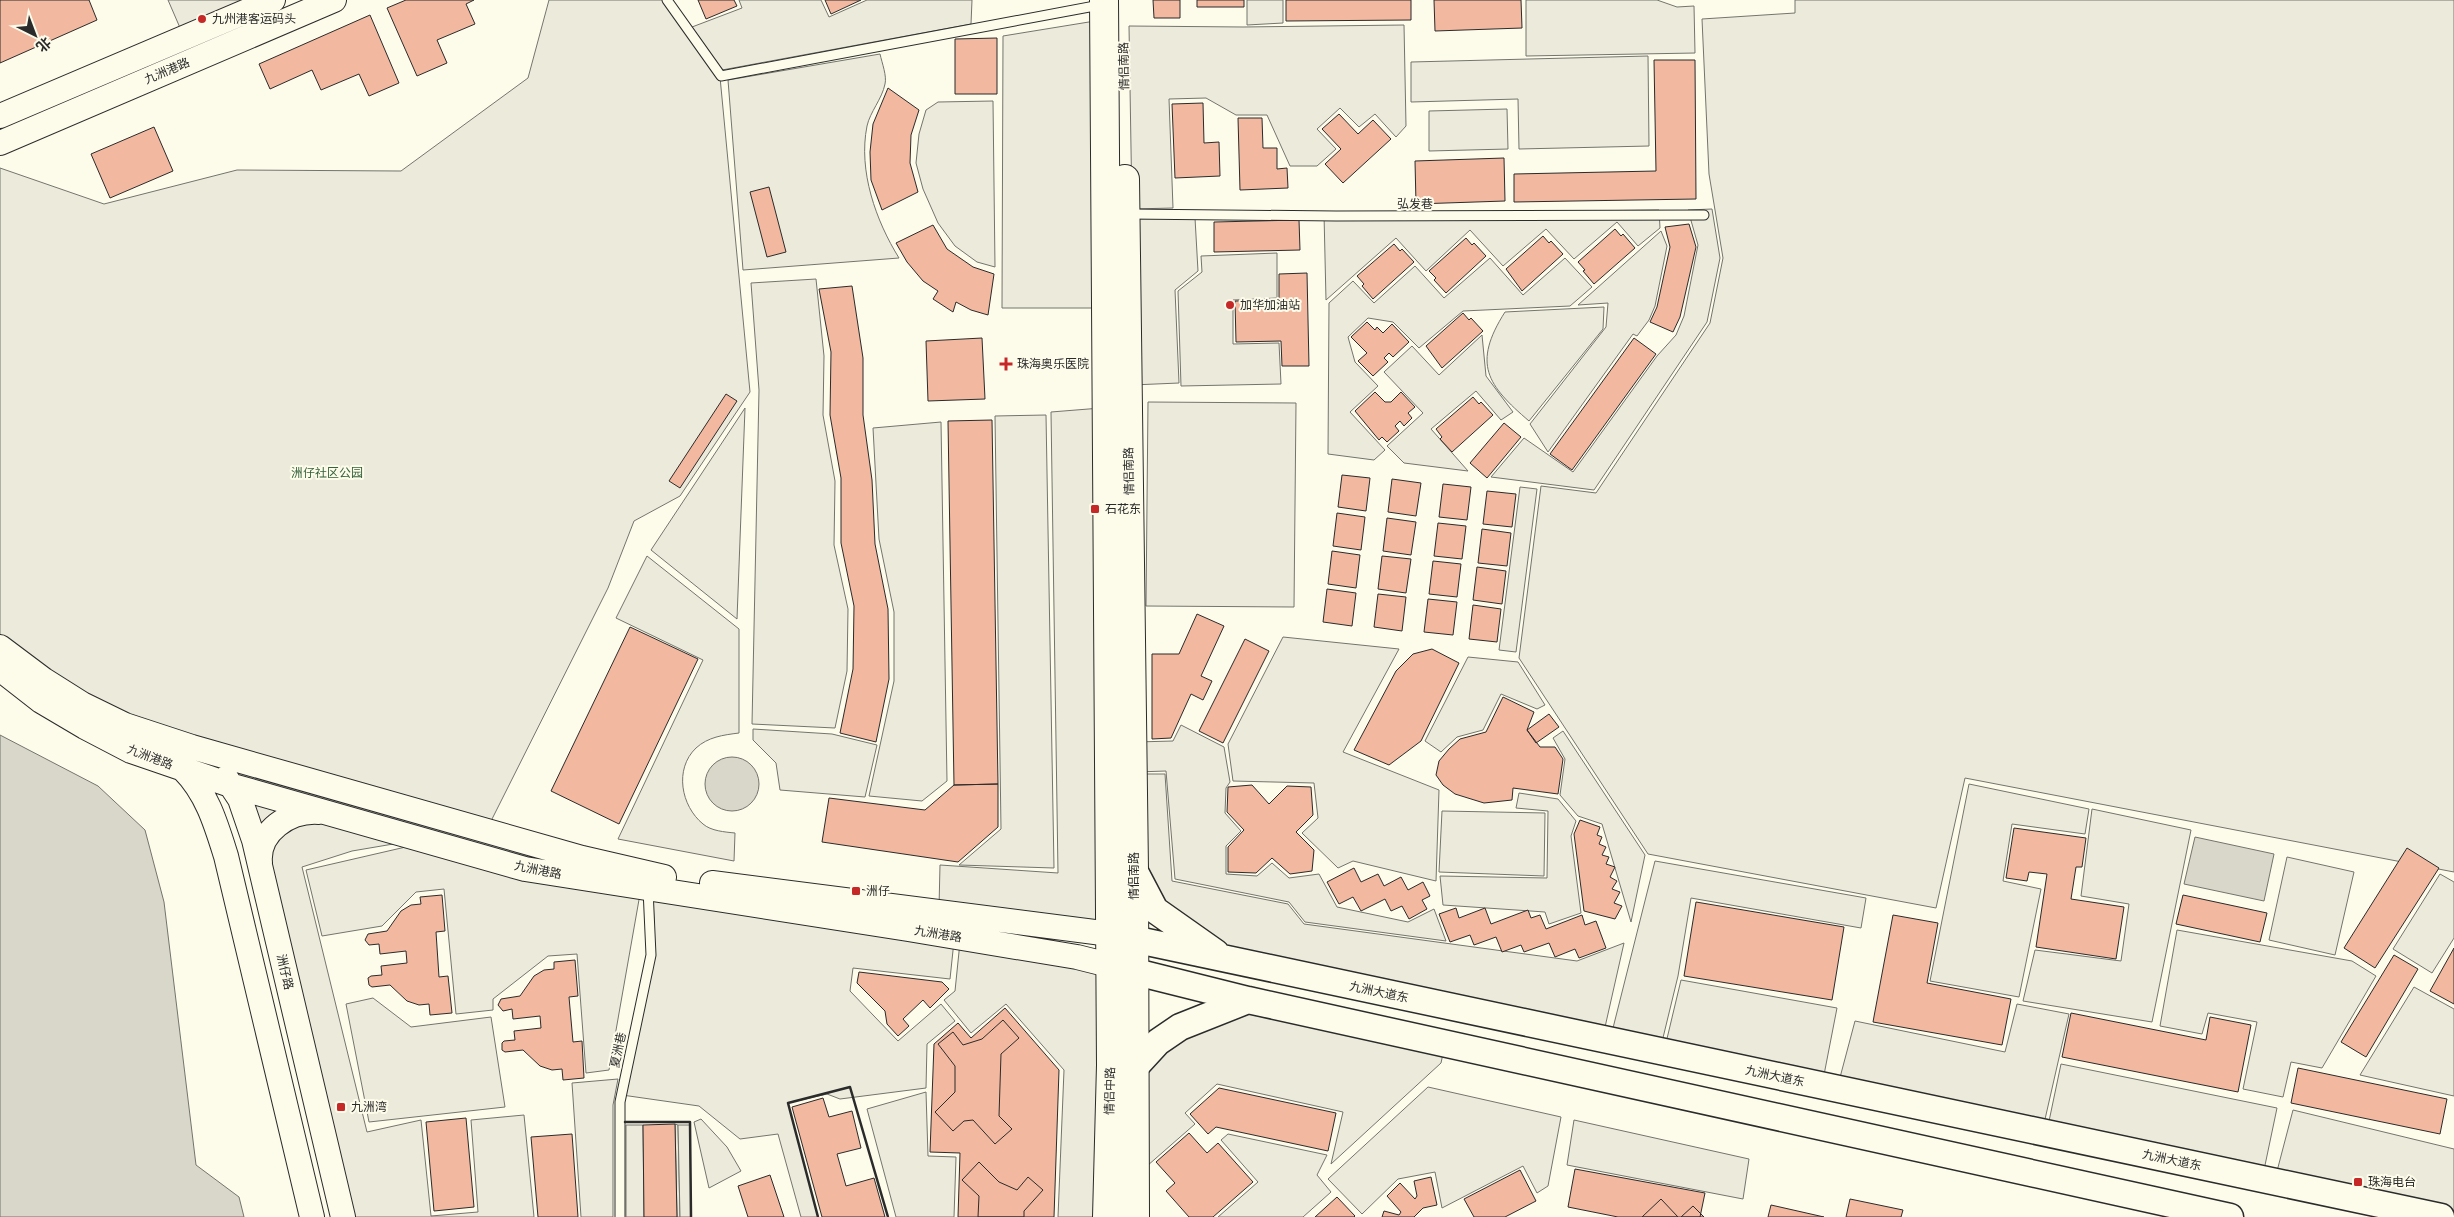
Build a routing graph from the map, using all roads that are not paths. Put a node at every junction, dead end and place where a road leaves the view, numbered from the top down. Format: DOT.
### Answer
graph roads {
  1 [pos="273,0"];
  2 [pos="334,0"];
  3 [pos="667,0"];
  4 [pos="1111,1"];
  5 [pos="0,116"];
  6 [pos="0,143"];
  7 [pos="1126,214"];
  8 [pos="1704,215"];
  9 [pos="0,647"];
  10 [pos="0,670"];
  11 [pos="192,747"];
  12 [pos="183,769"];
  13 [pos="294,776"];
  14 [pos="233,786"];
  15 [pos="326,812"];
  16 [pos="226,856"];
  17 [pos="261,870"];
  18 [pos="1134,870"];
  19 [pos="648,889"];
  20 [pos="1122,937"];
  21 [pos="1225,960"];
  22 [pos="1122,968"];
  23 [pos="1356,987"];
  24 [pos="1248,1000"];
  25 [pos="1352,1023"];
  26 [pos="1135,1067"];
  27 [pos="312,1217"];
  28 [pos="342,1217"];
  29 [pos="620,1217"];
  30 [pos="1107,1217"];
  31 [pos="1135,1217"];
  32 [pos="2230,1217"];
  33 [pos="2442,1217"];
  1 -- 5 [label="street, 九洲港路"];
  2 -- 6 [label="street, 九洲港路"];
  3 -- 4 [label="lane"];
  4 -- 7 [label="highway, 情侣南路"];
  4 -- 20 [label="highway, 情侣南路"];
  7 -- 8 [label="lane, 弘发巷"];
  7 -- 18 [label="highway, 情侣南路"];
  9 -- 11 [label="street, 九洲港路"];
  10 -- 12 [label="street, 九洲港路"];
  11 -- 13 [label="street, 九洲港路"];
  11 -- 14 [label="street, 洲仔路"];
  12 -- 14 [label="street, 九洲港路"];
  12 -- 16 [label="street"];
  13 -- 14 [label="street"];
  13 -- 20 [label="street, 九洲港路"];
  14 -- 15 [label="street, 九洲港路"];
  14 -- 16 [label="street"];
  14 -- 17 [label="street, 洲仔路"];
  15 -- 17 [label="street"];
  15 -- 19 [label="street, 九洲港路"];
  16 -- 27 [label="street"];
  17 -- 28 [label="street, 洲仔路"];
  18 -- 20 [label="highway, 情侣南路"];
  18 -- 21 [label="main road"];
  19 -- 22 [label="street, 九洲港路"];
  19 -- 29 [label="lane, 夏洲巷"];
  20 -- 21 [label="main road, 九洲大道东"];
  20 -- 22 [label="highway, 情侣南路"];
  21 -- 23 [label="main road, 九洲大道东"];
  22 -- 24 [label="main road"];
  22 -- 26 [label="highway, 情侣中路"];
  22 -- 30 [label="highway, 情侣中路"];
  23 -- 25 [label="main road"];
  23 -- 33 [label="main road, 九洲大道东"];
  24 -- 25 [label="main road"];
  24 -- 26 [label="main road"];
  25 -- 32 [label="main road"];
  26 -- 31 [label="highway, 情侣中路"];
}
